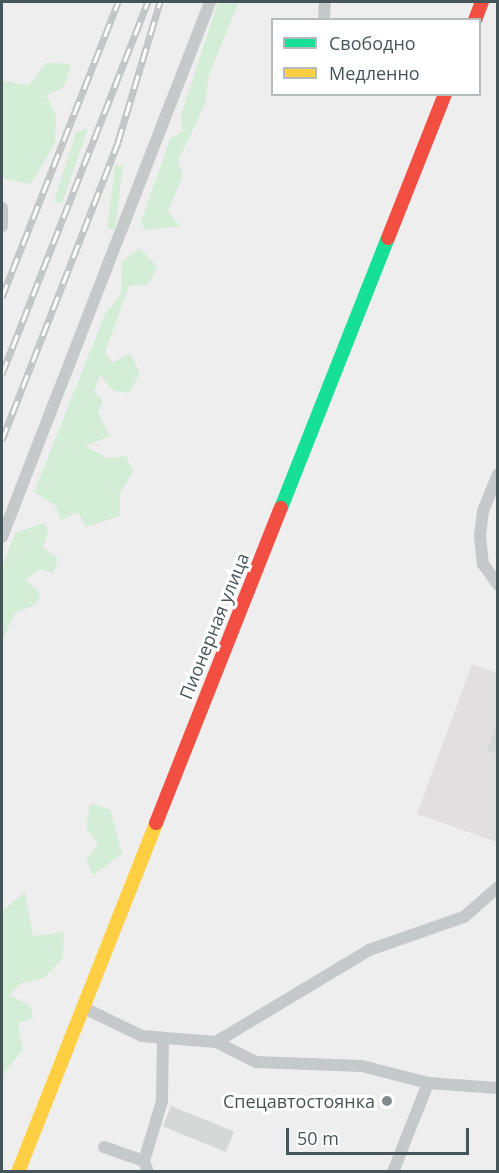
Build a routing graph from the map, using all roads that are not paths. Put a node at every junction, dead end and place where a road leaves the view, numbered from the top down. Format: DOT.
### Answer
graph roads {
  1 [pos="210,2"];
  2 [pos="325,2"];
  3 [pos="482,2"];
  4 [pos="324,18"];
  5 [pos="476,18"];
  6 [pos="444,96"];
  7 [pos="2,208"];
  8 [pos="2,226"];
  9 [pos="498,474"];
  10 [pos="2,537"];
  11 [pos="498,585"];
  12 [pos="498,887"];
  13 [pos="82,1007"];
  14 [pos="163,1039"];
  15 [pos="216,1042"];
  16 [pos="428,1083"];
  17 [pos="498,1088"];
  18 [pos="104,1147"];
  19 [pos="146,1166"];
  20 [pos="18,1172"];
  21 [pos="393,1172"];
  1 -- 10 [label="lane"];
  2 -- 4 [label="lane"];
  3 -- 5 [label="street"];
  6 -- 13 [label="street, Пионерная улица"];
  7 -- 8 [label="lane"];
  9 -- 11 [label="lane"];
  12 -- 15 [label="lane"];
  13 -- 14 [label="lane"];
  13 -- 20 [label="street, Пионерная улица"];
  14 -- 15 [label="lane"];
  14 -- 19 [label="lane"];
  15 -- 16 [label="lane"];
  16 -- 17 [label="lane"];
  16 -- 21 [label="lane"];
  18 -- 19 [label="lane"];
}
